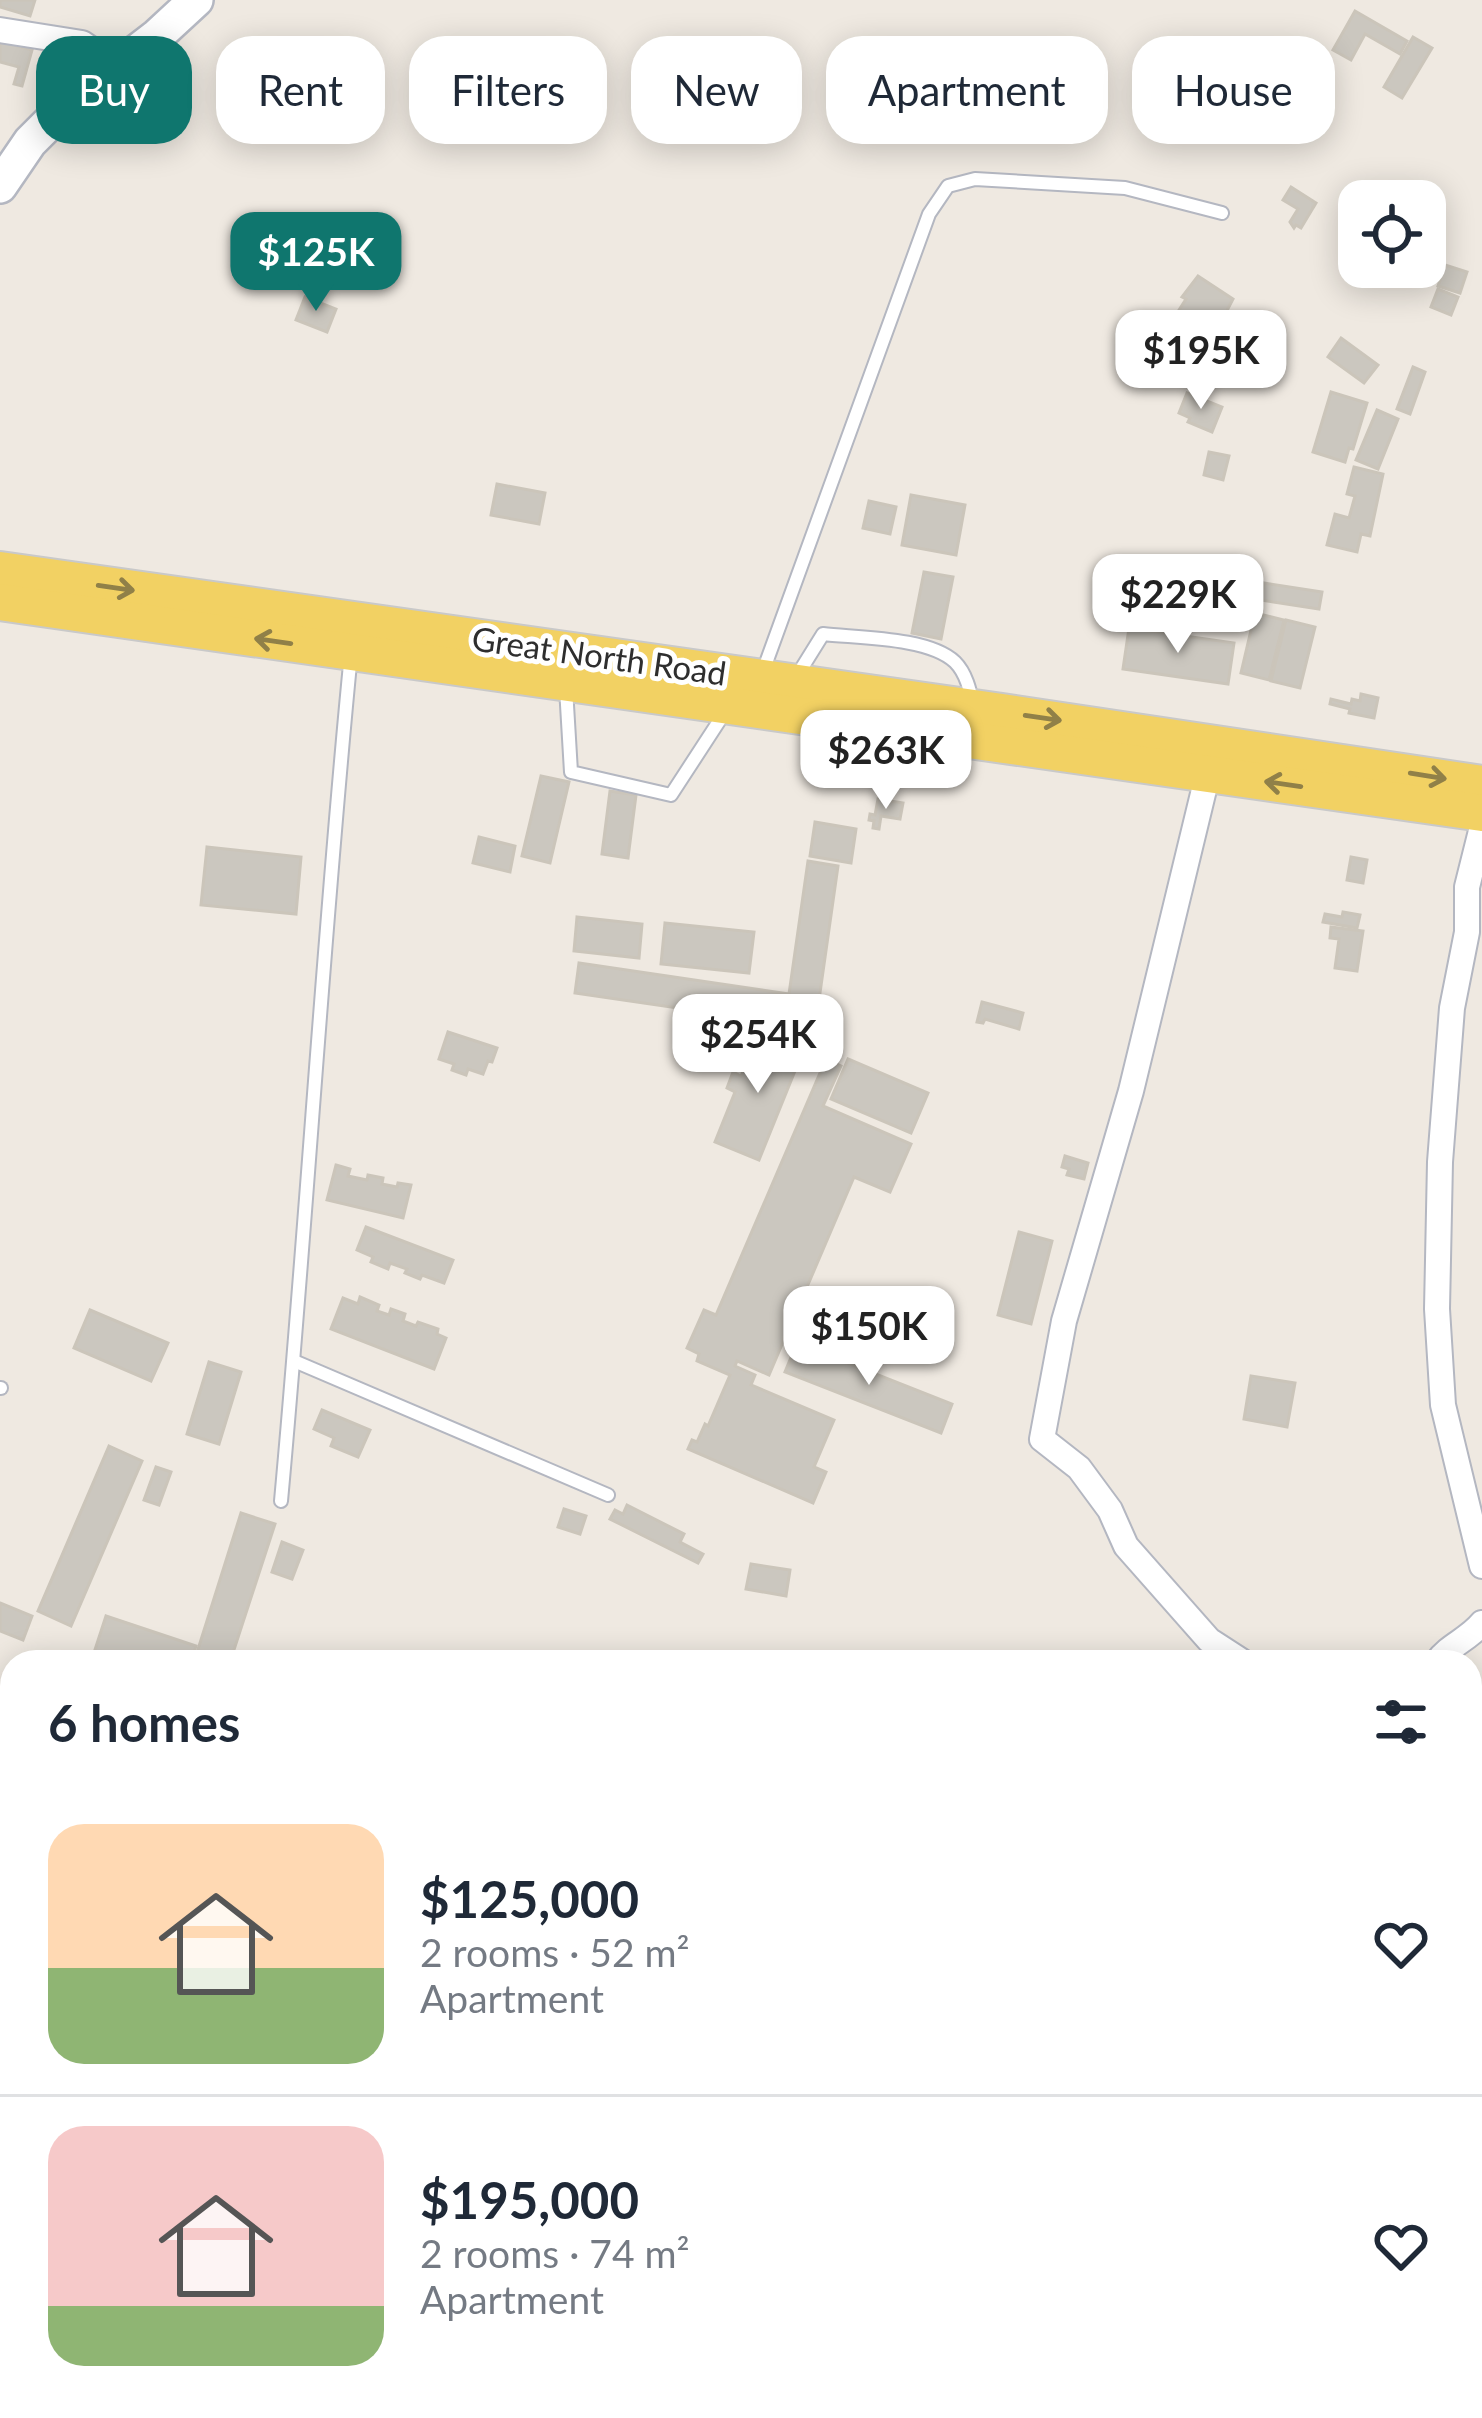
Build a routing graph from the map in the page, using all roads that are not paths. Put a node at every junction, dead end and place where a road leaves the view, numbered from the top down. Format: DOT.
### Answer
graph roads {
  1 [pos="196,0"];
  2 [pos="0,30"];
  3 [pos="38,36"];
  4 [pos="158,36"];
  5 [pos="36,136"];
  6 [pos="0,186"];
  7 [pos="1222,212"];
  8 [pos="0,570"];
  9 [pos="0,602"];
  10 [pos="351,652"];
  11 [pos="565,682"];
  12 [pos="758,694"];
  13 [pos="977,724"];
  14 [pos="1208,773"];
  15 [pos="1482,784"];
  16 [pos="1482,813"];
  17 [pos="1482,827"];
  18 [pos="294,1361"];
  19 [pos="608,1496"];
  20 [pos="281,1501"];
  21 [pos="1482,1566"];
  22 [pos="1482,1623"];
  23 [pos="1224,1650"];
  24 [pos="1449,1650"];
  1 -- 4 [label="street"];
  2 -- 3 [label="street"];
  5 -- 6 [label="street"];
  7 -- 12 [label="lane"];
  8 -- 12 [label="main road, Great North Road, one-way"];
  10 -- 9 [label="main road, Great North Road, one-way"];
  10 -- 11 [label="main road, Great North Road"];
  10 -- 18 [label="lane"];
  11 -- 12 [label="main road, Great North Road"];
  11 -- 12 [label="lane"];
  12 -- 13 [label="main road, Great North Road"];
  12 -- 13 [label="lane"];
  13 -- 14 [label="main road, Great North Road"];
  13 -- 15 [label="main road, Great North Road, one-way"];
  16 -- 14 [label="main road, Great North Road, one-way"];
  14 -- 23 [label="street"];
  17 -- 21 [label="street"];
  18 -- 19 [label="lane"];
  18 -- 20 [label="lane"];
  22 -- 24 [label="street"];
}
